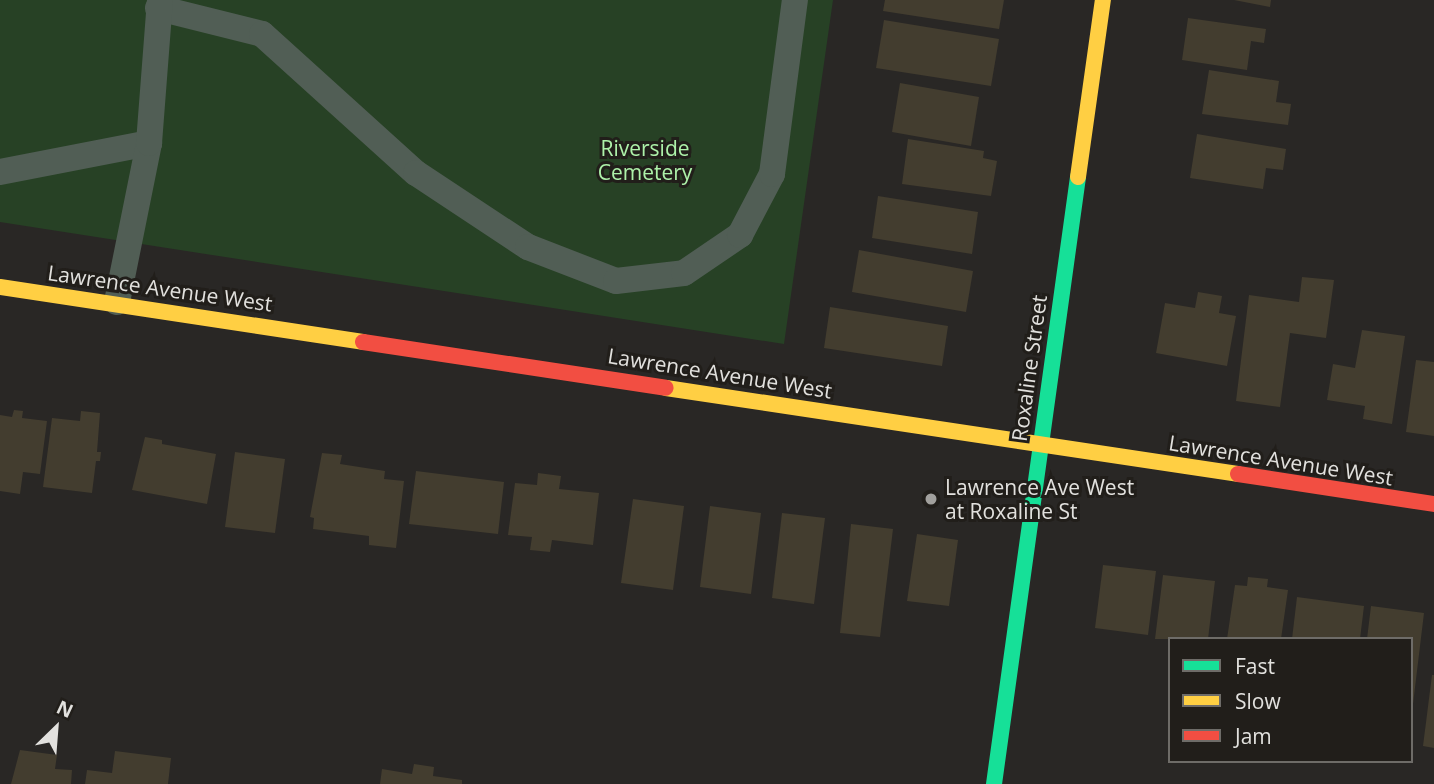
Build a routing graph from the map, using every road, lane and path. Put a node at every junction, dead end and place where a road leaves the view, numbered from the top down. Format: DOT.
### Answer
graph roads {
  1 [pos="795,0"];
  2 [pos="1103,0"];
  3 [pos="159,4"];
  4 [pos="149,143"];
  5 [pos="0,172"];
  6 [pos="0,287"];
  7 [pos="117,302"];
  8 [pos="1040,444"];
  9 [pos="1434,504"];
  10 [pos="994,784"];
  1 -- 3 [label="lane"];
  2 -- 8 [label="main road, Roxaline Street"];
  3 -- 4 [label="lane"];
  4 -- 5 [label="lane"];
  4 -- 7 [label="lane"];
  6 -- 7 [label="main road, Lawrence Avenue West"];
  7 -- 8 [label="main road, Lawrence Avenue West"];
  8 -- 9 [label="main road, Lawrence Avenue West"];
  8 -- 10 [label="main road, Roxaline Street"];
}
